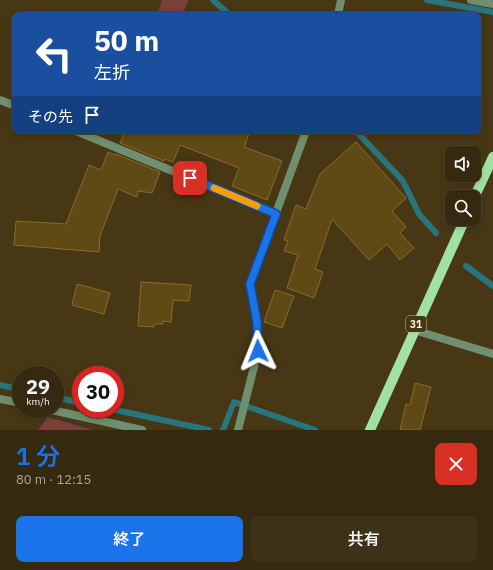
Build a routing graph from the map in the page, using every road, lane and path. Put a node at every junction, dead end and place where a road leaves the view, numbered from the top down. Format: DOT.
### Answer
graph roads {
  1 [pos="341,0"];
  2 [pos="471,0"];
  3 [pos="493,4"];
  4 [pos="339,12"];
  5 [pos="0,100"];
  6 [pos="12,105"];
  7 [pos="83,134"];
  8 [pos="305,134"];
  9 [pos="493,157"];
  10 [pos="478,190"];
  11 [pos="276,214"];
  12 [pos="462,226"];
  13 [pos="414,330"];
  14 [pos="493,354"];
  15 [pos="0,399"];
  16 [pos="12,401"];
  17 [pos="64,413"];
  18 [pos="142,430"];
  19 [pos="238,430"];
  20 [pos="370,430"];
  1 -- 4 [label="street"];
  2 -- 3 [label="street"];
  5 -- 6 [label="street"];
  7 -- 11 [label="street"];
  8 -- 11 [label="street"];
  9 -- 10 [label="main road"];
  11 -- 19 [label="street"];
  12 -- 13 [label="main road, 31"];
  13 -- 14 [label="street"];
  13 -- 20 [label="main road, 31"];
  15 -- 16 [label="street"];
  17 -- 18 [label="street"];
}
